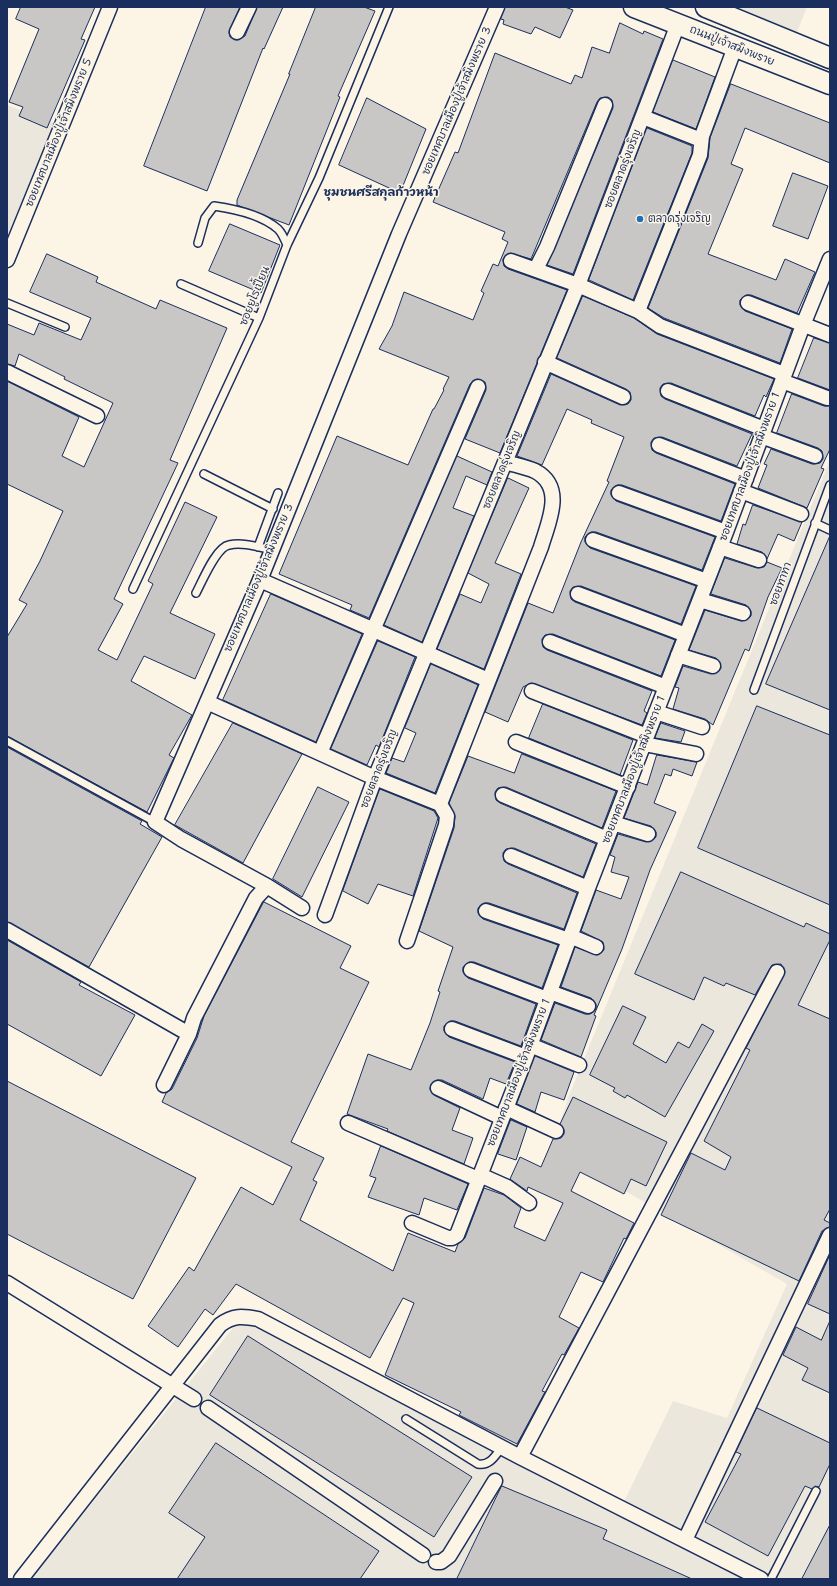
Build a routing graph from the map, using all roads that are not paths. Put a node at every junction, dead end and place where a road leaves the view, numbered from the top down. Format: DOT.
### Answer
graph roads {
  1 [pos="110,7"];
  2 [pos="248,7"];
  3 [pos="388,7"];
  4 [pos="497,7"];
  5 [pos="634,7"];
  6 [pos="706,7"];
  7 [pos="678,24"];
  8 [pos="237,32"];
  9 [pos="735,47"];
  10 [pos="830,58"];
  11 [pos="830,84"];
  12 [pos="605,105"];
  13 [pos="643,117"];
  14 [pos="701,140"];
  15 [pos="198,243"];
  16 [pos="287,246"];
  17 [pos="830,259"];
  18 [pos="7,260"];
  19 [pos="511,261"];
  20 [pos="536,269"];
  21 [pos="182,284"];
  22 [pos="578,285"];
  23 [pos="7,303"];
  24 [pos="748,303"];
  25 [pos="638,311"];
  26 [pos="259,318"];
  27 [pos="803,325"];
  28 [pos="65,327"];
  29 [pos="830,335"];
  30 [pos="546,362"];
  31 [pos="7,372"];
  32 [pos="783,377"];
  33 [pos="478,386"];
  34 [pos="668,391"];
  35 [pos="623,397"];
  36 [pos="827,398"];
  37 [pos="97,416"];
  38 [pos="763,432"];
  39 [pos="659,445"];
  40 [pos="815,456"];
  41 [pos="505,462"];
  42 [pos="204,474"];
  43 [pos="743,485"];
  44 [pos="830,485"];
  45 [pos="278,493"];
  46 [pos="619,493"];
  47 [pos="273,509"];
  48 [pos="801,514"];
  49 [pos="815,523"];
  50 [pos="830,530"];
  51 [pos="726,532"];
  52 [pos="593,540"];
  53 [pos="258,547"];
  54 [pos="720,547"];
  55 [pos="272,550"];
  56 [pos="759,560"];
  57 [pos="260,580"];
  58 [pos="707,581"];
  59 [pos="133,589"];
  60 [pos="196,593"];
  61 [pos="578,594"];
  62 [pos="700,600"];
  63 [pos="743,613"];
  64 [pos="374,630"];
  65 [pos="686,635"];
  66 [pos="550,642"];
  67 [pos="425,653"];
  68 [pos="678,655"];
  69 [pos="713,666"];
  70 [pos="488,680"];
  71 [pos="666,687"];
  72 [pos="754,690"];
  73 [pos="532,691"];
  74 [pos="207,702"];
  75 [pos="656,712"];
  76 [pos="702,727"];
  77 [pos="646,740"];
  78 [pos="7,741"];
  79 [pos="516,742"];
  80 [pos="320,753"];
  81 [pos="696,754"];
  82 [pos="375,778"];
  83 [pos="628,787"];
  84 [pos="503,795"];
  85 [pos="440,804"];
  86 [pos="155,822"];
  87 [pos="613,823"];
  88 [pos="648,834"];
  89 [pos="607,839"];
  90 [pos="511,856"];
  91 [pos="267,886"];
  92 [pos="588,888"];
  93 [pos="302,908"];
  94 [pos="486,911"];
  95 [pos="325,915"];
  96 [pos="7,930"];
  97 [pos="569,938"];
  98 [pos="407,941"];
  99 [pos="596,947"];
  100 [pos="471,970"];
  101 [pos="777,972"];
  102 [pos="548,996"];
  103 [pos="588,1006"];
  104 [pos="452,1029"];
  105 [pos="189,1034"];
  106 [pos="528,1051"];
  107 [pos="579,1065"];
  108 [pos="164,1085"];
  109 [pos="438,1088"];
  110 [pos="504,1113"];
  111 [pos="348,1124"];
  112 [pos="556,1131"];
  113 [pos="479,1177"];
  114 [pos="529,1203"];
  115 [pos="412,1223"];
  116 [pos="830,1235"];
  117 [pos="7,1283"];
  118 [pos="173,1385"];
  119 [pos="194,1399"];
  120 [pos="208,1408"];
  121 [pos="406,1419"];
  122 [pos="502,1447"];
  123 [pos="520,1457"];
  124 [pos="495,1481"];
  125 [pos="816,1491"];
  126 [pos="685,1540"];
  127 [pos="423,1555"];
  128 [pos="436,1562"];
  129 [pos="21,1579"];
  130 [pos="761,1579"];
  131 [pos="771,1579"];
  1 -- 18 [label="street, ซอยเทศบาลเมืองปู่เจ้าสมิงพราย 5"];
  2 -- 8 [label="street"];
  3 -- 16 [label="lane, ซอยยูโรเปี้ยน"];
  4 -- 55 [label="street, ซอยเทศบาลเมืองปู่เจ้าสมิงพราย 3"];
  5 -- 7 [label="main road, ถนนปู่เจ้าสมิงพราย"];
  6 -- 10 [label="main road"];
  7 -- 9 [label="main road, ถนนปู่เจ้าสมิงพราย"];
  7 -- 13 [label="street, ซอยตลาดรุ่งเจริญ"];
  9 -- 11 [label="main road, ถนนปู่เจ้าสมิงพราย"];
  9 -- 14 [label="street"];
  12 -- 20 [label="street"];
  13 -- 14 [label="street"];
  13 -- 22 [label="street, ซอยตลาดรุ่งเจริญ"];
  14 -- 25 [label="street"];
  15 -- 16 [label="lane"];
  16 -- 26 [label="lane, ซอยยูโรเปี้ยน"];
  17 -- 27 [label="street, ซอยเทศบาลเมืองปู่เจ้าสมิงพราย 1"];
  19 -- 20 [label="street"];
  20 -- 22 [label="street"];
  21 -- 26 [label="lane"];
  22 -- 25 [label="street"];
  22 -- 30 [label="street, ซอยตลาดรุ่งเจริญ"];
  23 -- 28 [label="lane"];
  24 -- 27 [label="street"];
  25 -- 32 [label="street"];
  26 -- 59 [label="lane, ซอยยูโรเปี้ยน"];
  27 -- 29 [label="street"];
  27 -- 32 [label="street, ซอยเทศบาลเมืองปู่เจ้าสมิงพราย 1"];
  30 -- 35 [label="street"];
  30 -- 41 [label="street, ซอยตลาดรุ่งเจริญ"];
  31 -- 37 [label="street"];
  32 -- 36 [label="street"];
  32 -- 38 [label="street, ซอยเทศบาลเมืองปู่เจ้าสมิงพราย 1"];
  33 -- 64 [label="street"];
  34 -- 38 [label="street"];
  38 -- 40 [label="street"];
  38 -- 43 [label="street, ซอยเทศบาลเมืองปู่เจ้าสมิงพราย 1"];
  39 -- 43 [label="street"];
  41 -- 67 [label="street, ซอยตลาดรุ่งเจริญ"];
  41 -- 70 [label="street"];
  42 -- 47 [label="lane"];
  43 -- 48 [label="street"];
  43 -- 51 [label="street, ซอยเทศบาลเมืองปู่เจ้าสมิงพราย 1"];
  44 -- 49 [label="lane, ซอยทาทา"];
  45 -- 47 [label="lane"];
  46 -- 51 [label="street"];
  47 -- 53 [label="lane"];
  49 -- 50 [label="lane"];
  49 -- 72 [label="lane, ซอยทาทา"];
  51 -- 54 [label="street, ซอยเทศบาลเมืองปู่เจ้าสมิงพราย 1"];
  52 -- 58 [label="street"];
  53 -- 55 [label="lane"];
  53 -- 60 [label="lane"];
  54 -- 56 [label="street"];
  54 -- 58 [label="street, ซอยเทศบาลเมืองปู่เจ้าสมิงพราย 1"];
  55 -- 57 [label="street, ซอยเทศบาลเมืองปู่เจ้าสมิงพราย 3"];
  57 -- 64 [label="street"];
  57 -- 74 [label="street, ซอยเทศบาลเมืองปู่เจ้าสมิงพราย 3"];
  58 -- 62 [label="street, ซอยเทศบาลเมืองปู่เจ้าสมิงพราย 1"];
  61 -- 65 [label="street"];
  62 -- 63 [label="street"];
  62 -- 65 [label="street, ซอยเทศบาลเมืองปู่เจ้าสมิงพราย 1"];
  64 -- 67 [label="street"];
  64 -- 80 [label="street"];
  65 -- 68 [label="street, ซอยเทศบาลเมืองปู่เจ้าสมิงพราย 1"];
  66 -- 71 [label="street"];
  67 -- 70 [label="street"];
  67 -- 82 [label="street, ซอยตลาดรุ่งเจริญ"];
  68 -- 69 [label="street"];
  68 -- 71 [label="street, ซอยเทศบาลเมืองปู่เจ้าสมิงพราย 1"];
  70 -- 85 [label="street"];
  71 -- 75 [label="street, ซอยเทศบาลเมืองปู่เจ้าสมิงพราย 1"];
  73 -- 77 [label="street"];
  74 -- 80 [label="street"];
  74 -- 86 [label="street, ซอยเทศบาลเมืองปู่เจ้าสมิงพราย 3"];
  75 -- 76 [label="street"];
  75 -- 77 [label="street, ซอยเทศบาลเมืองปู่เจ้าสมิงพราย 1"];
  77 -- 81 [label="street"];
  77 -- 83 [label="street, ซอยเทศบาลเมืองปู่เจ้าสมิงพราย 1"];
  78 -- 86 [label="lane"];
  79 -- 83 [label="street"];
  80 -- 82 [label="street"];
  82 -- 85 [label="street"];
  82 -- 95 [label="street, ซอยตลาดรุ่งเจริญ"];
  83 -- 87 [label="street, ซอยเทศบาลเมืองปู่เจ้าสมิงพราย 1"];
  84 -- 89 [label="street"];
  85 -- 98 [label="street"];
  86 -- 91 [label="street"];
  87 -- 88 [label="street"];
  87 -- 89 [label="street, ซอยเทศบาลเมืองปู่เจ้าสมิงพราย 1"];
  89 -- 92 [label="street, ซอยเทศบาลเมืองปู่เจ้าสมิงพราย 1"];
  90 -- 92 [label="street"];
  91 -- 93 [label="street"];
  91 -- 105 [label="street"];
  92 -- 97 [label="street, ซอยเทศบาลเมืองปู่เจ้าสมิงพราย 1"];
  94 -- 97 [label="street"];
  96 -- 105 [label="street"];
  97 -- 99 [label="street"];
  97 -- 102 [label="street, ซอยเทศบาลเมืองปู่เจ้าสมิงพราย 1"];
  100 -- 102 [label="street"];
  101 -- 123 [label="street"];
  102 -- 103 [label="street"];
  102 -- 106 [label="street, ซอยเทศบาลเมืองปู่เจ้าสมิงพราย 1"];
  104 -- 106 [label="street"];
  105 -- 108 [label="street"];
  106 -- 107 [label="street"];
  106 -- 110 [label="street, ซอยเทศบาลเมืองปู่เจ้าสมิงพราย 1"];
  109 -- 110 [label="street"];
  110 -- 112 [label="street"];
  110 -- 113 [label="street, ซอยเทศบาลเมืองปู่เจ้าสมิงพราย 1"];
  111 -- 113 [label="street"];
  113 -- 114 [label="street"];
  113 -- 115 [label="street, ซอยเทศบาลเมืองปู่เจ้าสมิงพราย 1"];
  116 -- 126 [label="street"];
  117 -- 118 [label="street"];
  118 -- 119 [label="street"];
  118 -- 122 [label="street"];
  118 -- 129 [label="street"];
  120 -- 127 [label="street"];
  121 -- 122 [label="lane"];
  122 -- 123 [label="street"];
  123 -- 126 [label="street"];
  124 -- 128 [label="street"];
  125 -- 131 [label="lane"];
  126 -- 130 [label="street"];
}
